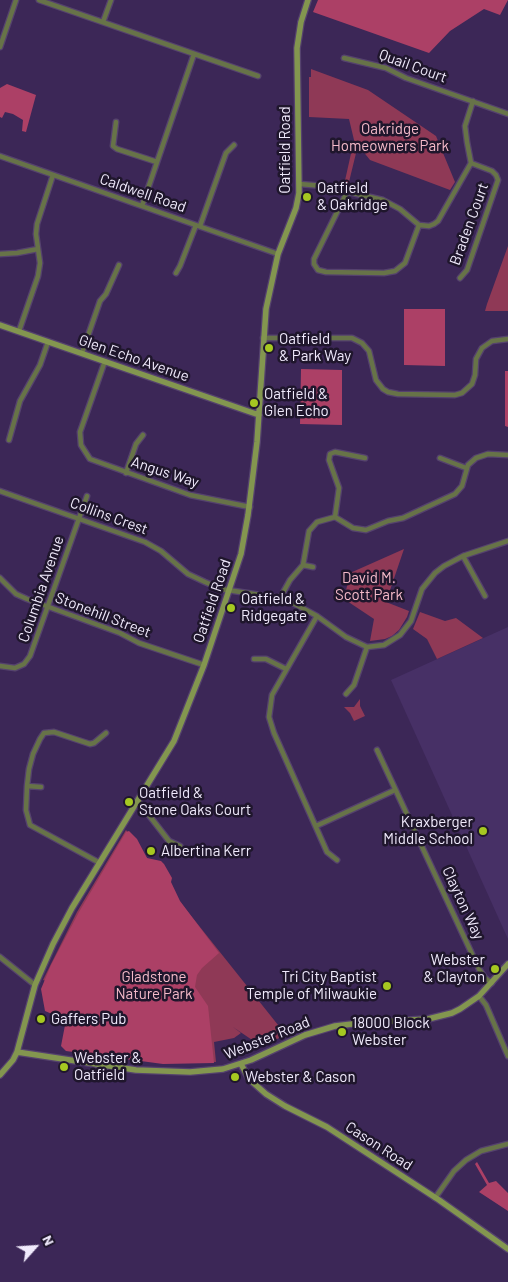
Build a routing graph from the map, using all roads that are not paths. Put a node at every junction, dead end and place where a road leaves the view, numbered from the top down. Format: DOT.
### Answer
graph roads {
  1 [pos="16,0"];
  2 [pos="39,0"];
  3 [pos="111,0"];
  4 [pos="308,0"];
  5 [pos="103,22"];
  6 [pos="0,46"];
  7 [pos="194,54"];
  8 [pos="344,58"];
  9 [pos="258,76"];
  10 [pos="473,101"];
  11 [pos="508,114"];
  12 [pos="116,122"];
  13 [pos="234,145"];
  14 [pos="0,156"];
  15 [pos="157,162"];
  16 [pos="471,163"];
  17 [pos="53,175"];
  18 [pos="300,184"];
  19 [pos="347,192"];
  20 [pos="142,206"];
  21 [pos="198,225"];
  22 [pos="419,225"];
  23 [pos="38,249"];
  24 [pos="0,254"];
  25 [pos="278,254"];
  26 [pos="119,266"];
  27 [pos="176,273"];
  28 [pos="460,278"];
  29 [pos="0,325"];
  30 [pos="19,331"];
  31 [pos="263,338"];
  32 [pos="508,339"];
  33 [pos="48,342"];
  34 [pos="82,353"];
  35 [pos="105,361"];
  36 [pos="260,415"];
  37 [pos="143,435"];
  38 [pos="9,440"];
  39 [pos="508,455"];
  40 [pos="365,458"];
  41 [pos="440,458"];
  42 [pos="466,468"];
  43 [pos="126,473"];
  44 [pos="0,491"];
  45 [pos="87,496"];
  46 [pos="250,507"];
  47 [pos="335,517"];
  48 [pos="79,519"];
  49 [pos="508,542"];
  50 [pos="463,556"];
  51 [pos="303,565"];
  52 [pos="313,567"];
  53 [pos="0,578"];
  54 [pos="230,590"];
  55 [pos="485,596"];
  56 [pos="280,598"];
  57 [pos="47,607"];
  58 [pos="317,616"];
  59 [pos="367,646"];
  60 [pos="254,659"];
  61 [pos="204,665"];
  62 [pos="0,666"];
  63 [pos="286,669"];
  64 [pos="346,694"];
  65 [pos="106,733"];
  66 [pos="377,750"];
  67 [pos="27,786"];
  68 [pos="41,787"];
  69 [pos="395,790"];
  70 [pos="138,801"];
  71 [pos="316,826"];
  72 [pos="180,846"];
  73 [pos="337,860"];
  74 [pos="100,862"];
  75 [pos="0,957"];
  76 [pos="508,964"];
  77 [pos="492,983"];
  78 [pos="35,985"];
  79 [pos="479,996"];
  80 [pos="506,1047"];
  81 [pos="17,1052"];
  82 [pos="508,1056"];
  83 [pos="241,1064"];
  84 [pos="0,1075"];
  85 [pos="508,1144"];
  86 [pos="435,1198"];
  87 [pos="508,1249"];
  1 -- 6 [label="street"];
  2 -- 5 [label="street"];
  3 -- 5 [label="street"];
  4 -- 18 [label="main road, Oatfield Road"];
  5 -- 7 [label="street"];
  7 -- 9 [label="street"];
  7 -- 15 [label="street"];
  8 -- 10 [label="street, Quail Court"];
  10 -- 11 [label="street, Quail Court"];
  10 -- 16 [label="street"];
  12 -- 15 [label="street"];
  13 -- 21 [label="street"];
  14 -- 17 [label="street, Caldwell Road"];
  15 -- 20 [label="street"];
  16 -- 22 [label="street"];
  16 -- 28 [label="street, Braden Court"];
  17 -- 20 [label="street, Caldwell Road"];
  17 -- 23 [label="street"];
  18 -- 19 [label="street"];
  18 -- 25 [label="main road, Oatfield Road"];
  19 -- 22 [label="street"];
  19 -- 22 [label="street"];
  20 -- 21 [label="street, Caldwell Road"];
  21 -- 25 [label="street, Caldwell Road"];
  21 -- 27 [label="street"];
  23 -- 24 [label="street"];
  23 -- 30 [label="street"];
  25 -- 31 [label="main road, Oatfield Road"];
  26 -- 34 [label="street"];
  29 -- 30 [label="main road, Glen Echo Avenue"];
  30 -- 33 [label="main road, Glen Echo Avenue"];
  31 -- 32 [label="street"];
  31 -- 36 [label="main road, Oatfield Road"];
  33 -- 34 [label="main road, Glen Echo Avenue"];
  33 -- 38 [label="street"];
  34 -- 35 [label="main road, Glen Echo Avenue"];
  35 -- 36 [label="main road, Glen Echo Avenue"];
  35 -- 43 [label="street, Angus Way"];
  36 -- 46 [label="main road, Oatfield Road"];
  37 -- 43 [label="street"];
  39 -- 42 [label="street"];
  40 -- 47 [label="street"];
  41 -- 42 [label="street"];
  42 -- 47 [label="street"];
  43 -- 46 [label="street, Angus Way"];
  44 -- 48 [label="street, Collins Crest"];
  45 -- 48 [label="street, Columbia Avenue"];
  46 -- 54 [label="main road, Oatfield Road"];
  47 -- 51 [label="street"];
  48 -- 54 [label="street, Collins Crest"];
  48 -- 57 [label="street, Columbia Avenue"];
  49 -- 50 [label="street"];
  50 -- 55 [label="street"];
  50 -- 59 [label="street"];
  51 -- 52 [label="street"];
  51 -- 56 [label="street"];
  53 -- 57 [label="street, Stonehill Street"];
  54 -- 56 [label="street, Collins Crest"];
  54 -- 61 [label="main road, Oatfield Road"];
  56 -- 58 [label="street, Collins Crest"];
  57 -- 61 [label="street, Stonehill Street"];
  57 -- 62 [label="street, Columbia Avenue"];
  58 -- 59 [label="street, Collins Crest"];
  58 -- 63 [label="street"];
  59 -- 64 [label="street"];
  60 -- 63 [label="street"];
  61 -- 70 [label="main road, Oatfield Road"];
  63 -- 71 [label="street"];
  65 -- 67 [label="street"];
  66 -- 69 [label="street, Clayton Way"];
  67 -- 68 [label="street"];
  67 -- 74 [label="street"];
  69 -- 71 [label="street"];
  69 -- 77 [label="street, Clayton Way"];
  70 -- 72 [label="street"];
  70 -- 74 [label="main road, Oatfield Road"];
  71 -- 73 [label="street"];
  74 -- 78 [label="main road, Oatfield Road"];
  75 -- 78 [label="street"];
  76 -- 77 [label="main road, Webster Road"];
  77 -- 79 [label="main road, Webster Road"];
  78 -- 81 [label="main road, Oatfield Road"];
  79 -- 80 [label="street"];
  79 -- 83 [label="main road, Webster Road"];
  80 -- 82 [label="street"];
  81 -- 83 [label="main road, Webster Road"];
  81 -- 84 [label="main road, Oatfield Road"];
  83 -- 86 [label="main road, Cason Road"];
  85 -- 86 [label="street"];
  86 -- 87 [label="main road, Cason Road"];
}
